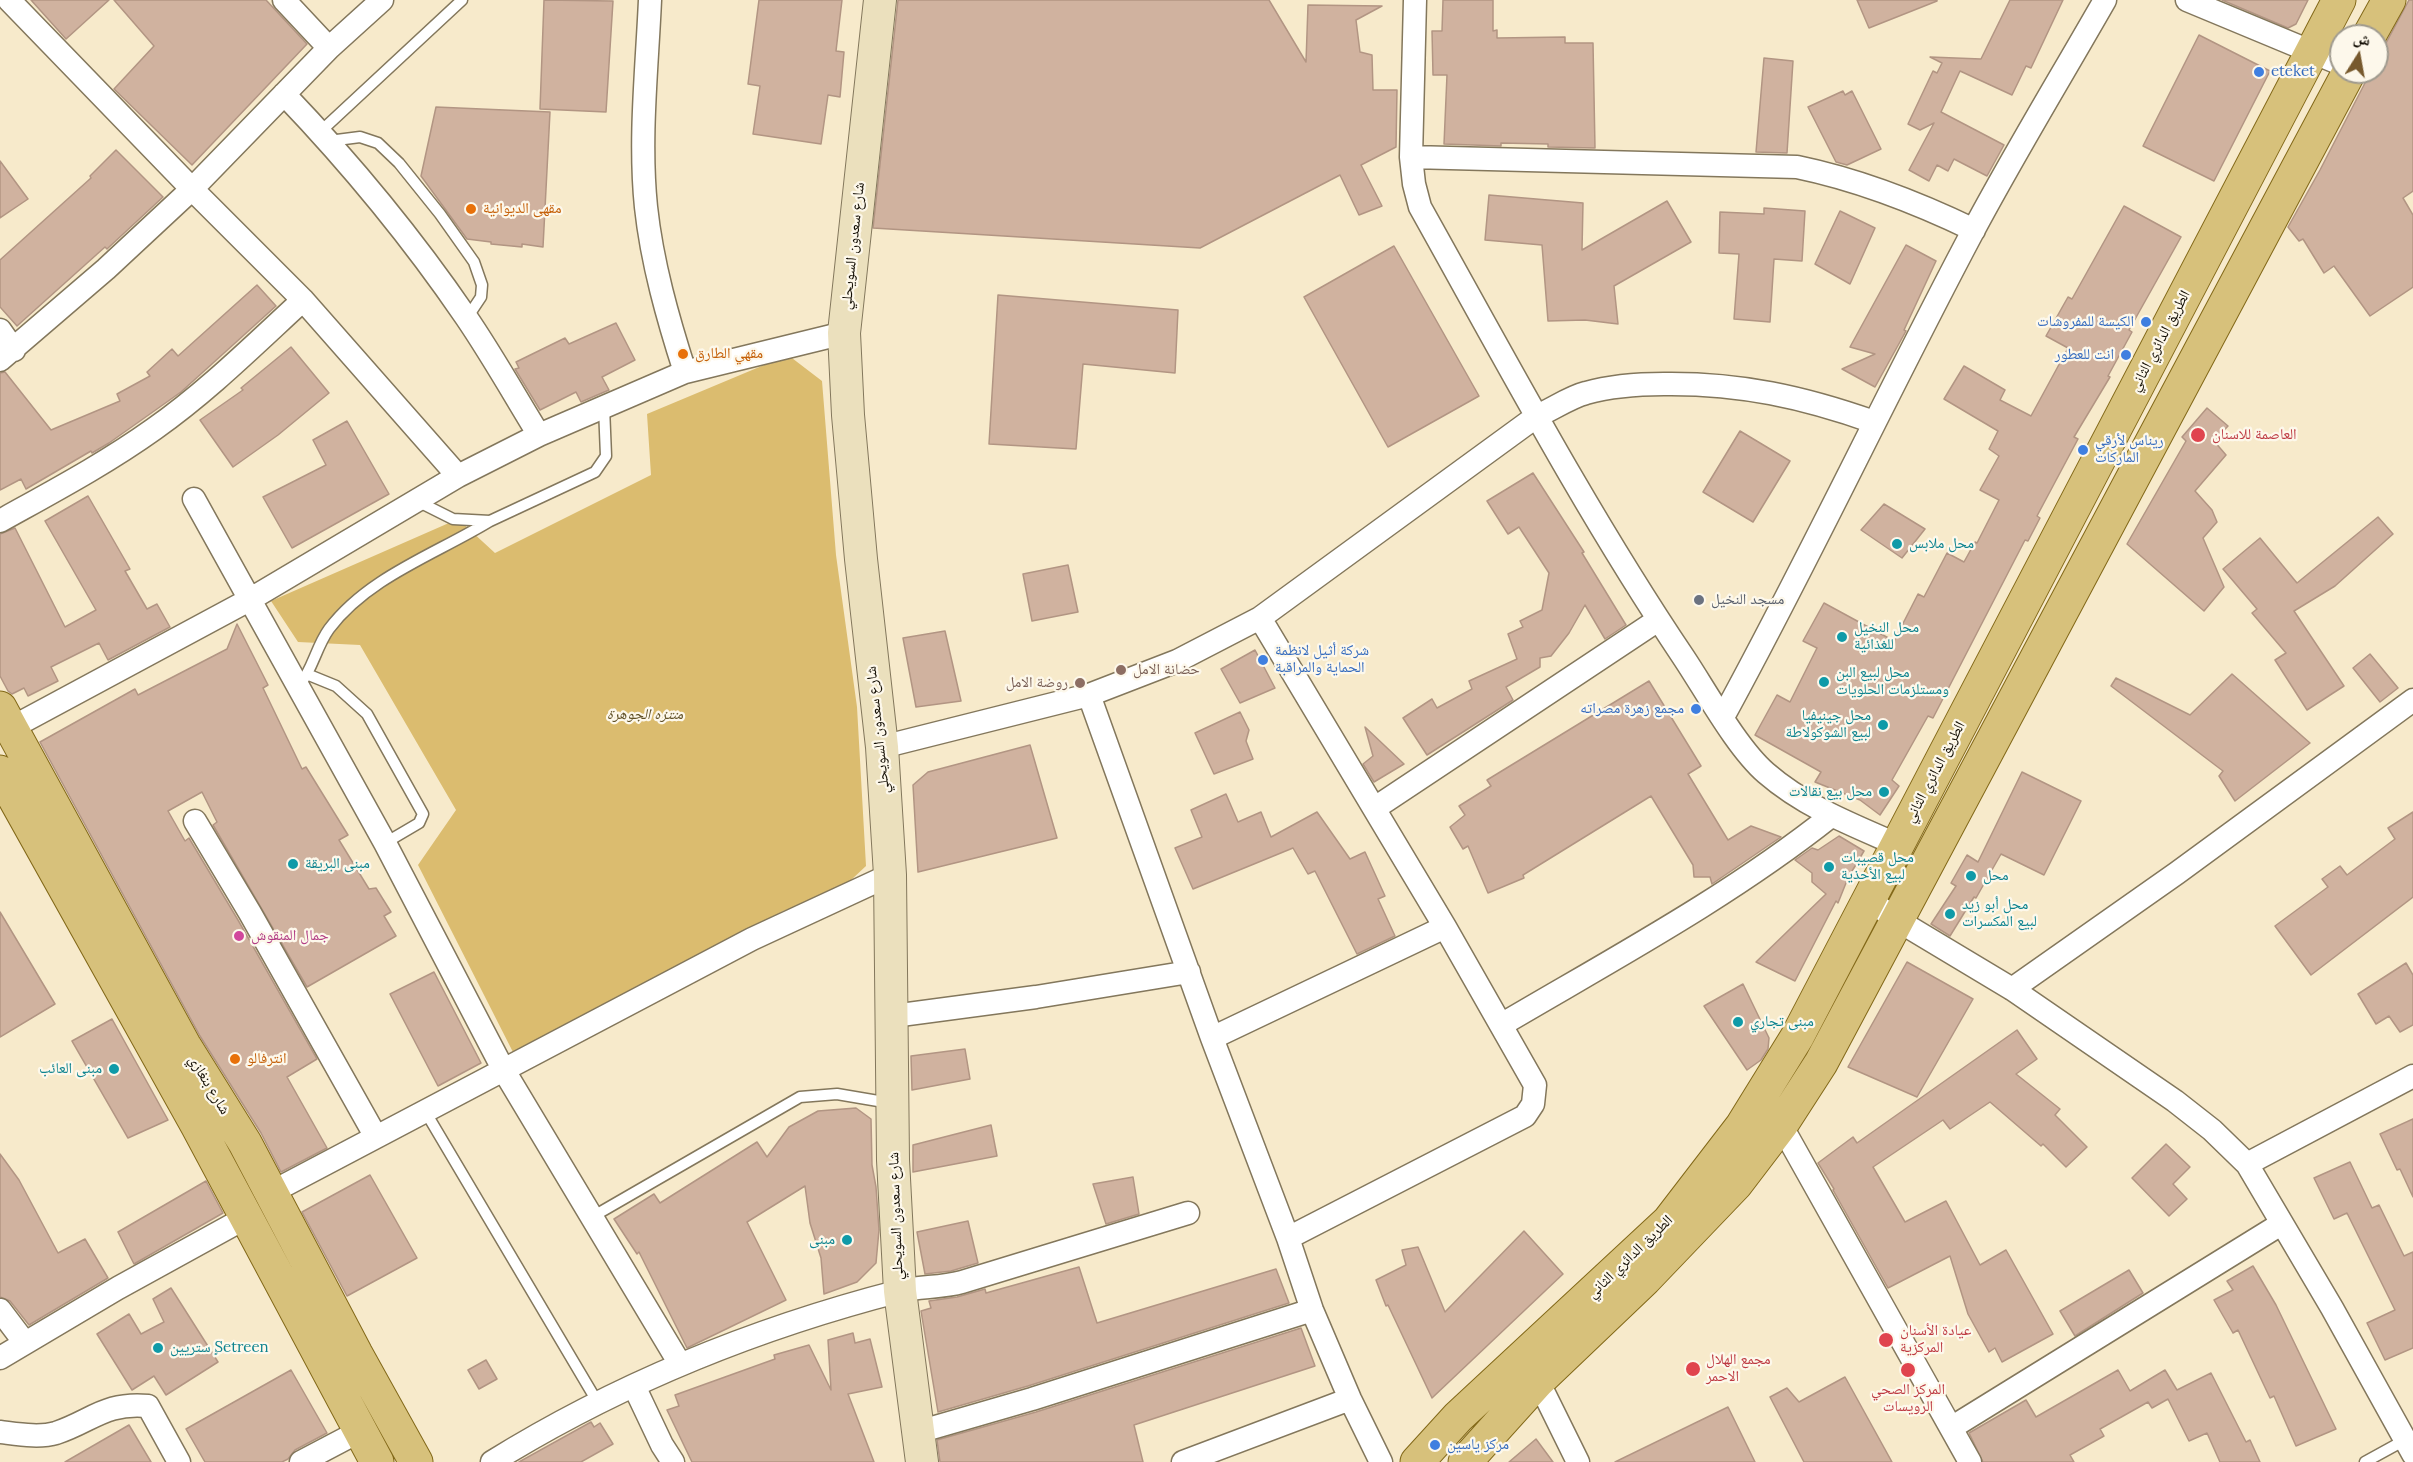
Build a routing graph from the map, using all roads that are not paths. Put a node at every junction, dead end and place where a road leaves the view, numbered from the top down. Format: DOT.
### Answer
graph roads {
  1 [pos="9,0"];
  2 [pos="284,0"];
  3 [pos="382,0"];
  4 [pos="462,0"];
  5 [pos="650,0"];
  6 [pos="880,0"];
  7 [pos="1415,0"];
  8 [pos="2105,0"];
  9 [pos="2187,0"];
  10 [pos="2339,0"];
  11 [pos="2389,0"];
  12 [pos="2376,24"];
  13 [pos="329,48"];
  14 [pos="2326,58"];
  15 [pos="2343,84"];
  16 [pos="284,94"];
  17 [pos="325,136"];
  18 [pos="1411,157"];
  19 [pos="192,189"];
  20 [pos="1974,230"];
  21 [pos="303,300"];
  22 [pos="467,318"];
  23 [pos="0,330"];
  24 [pos="844,333"];
  25 [pos="7,355"];
  26 [pos="684,372"];
  27 [pos="604,407"];
  28 [pos="1537,416"];
  29 [pos="1874,422"];
  30 [pos="539,435"];
  31 [pos="458,476"];
  32 [pos="194,499"];
  33 [pos="416,501"];
  34 [pos="0,521"];
  35 [pos="490,521"];
  36 [pos="249,600"];
  37 [pos="1260,618"];
  38 [pos="1658,620"];
  39 [pos="304,680"];
  40 [pos="1089,695"];
  41 [pos="2413,700"];
  42 [pos="1723,717"];
  43 [pos="6,718"];
  44 [pos="882,747"];
  45 [pos="0,772"];
  46 [pos="1375,808"];
  47 [pos="1831,816"];
  48 [pos="195,821"];
  49 [pos="385,843"];
  50 [pos="1896,844"];
  51 [pos="890,875"];
  52 [pos="1868,899"];
  53 [pos="1898,920"];
  54 [pos="1445,927"];
  55 [pos="1189,972"];
  56 [pos="2012,989"];
  57 [pos="893,1016"];
  58 [pos="1501,1025"];
  59 [pos="1212,1038"];
  60 [pos="502,1069"];
  61 [pos="2413,1076"];
  62 [pos="893,1103"];
  63 [pos="425,1111"];
  64 [pos="1781,1125"];
  65 [pos="376,1137"];
  66 [pos="2247,1164"];
  67 [pos="270,1192"];
  68 [pos="1188,1213"];
  69 [pos="248,1217"];
  70 [pos="592,1217"];
  71 [pos="2281,1224"];
  72 [pos="1288,1238"];
  73 [pos="900,1291"];
  74 [pos="0,1310"];
  75 [pos="1312,1310"];
  76 [pos="25,1343"];
  77 [pos="0,1358"];
  78 [pos="680,1364"];
  79 [pos="1538,1381"];
  80 [pos="634,1386"];
  81 [pos="1350,1399"];
  82 [pos="598,1403"];
  83 [pos="1952,1428"];
  84 [pos="360,1431"];
  85 [pos="0,1432"];
  86 [pos="920,1447"];
  87 [pos="2409,1447"];
  88 [pos="496,1461"];
  89 [pos="178,1462"];
  90 [pos="301,1462"];
  91 [pos="377,1462"];
  92 [pos="416,1462"];
  93 [pos="673,1462"];
  94 [pos="1183,1462"];
  95 [pos="1381,1462"];
  96 [pos="1417,1462"];
  97 [pos="1464,1462"];
  98 [pos="1578,1462"];
  99 [pos="1971,1462"];
  100 [pos="2366,1462"];
  1 -- 19 [label="street"];
  2 -- 13 [label="street"];
  3 -- 13 [label="street"];
  4 -- 17 [label="lane"];
  5 -- 26 [label="street"];
  6 -- 24 [label="main road, شارع سعدون السويحلي"];
  7 -- 18 [label="street"];
  8 -- 20 [label="street"];
  9 -- 14 [label="street"];
  10 -- 14 [label="main road, الطريق الدائري الثاني"];
  11 -- 12 [label="main road"];
  13 -- 16 [label="street"];
  14 -- 50 [label="main road, الطريق الدائري الثاني"];
  15 -- 53 [label="main road, الطريق الدائري الثاني"];
  16 -- 17 [label="street"];
  16 -- 19 [label="street"];
  17 -- 22 [label="street"];
  17 -- 22 [label="lane"];
  18 -- 20 [label="street"];
  18 -- 28 [label="street"];
  19 -- 21 [label="street"];
  19 -- 25 [label="street"];
  20 -- 29 [label="street"];
  21 -- 31 [label="street"];
  21 -- 34 [label="street"];
  22 -- 30 [label="street"];
  23 -- 25 [label="street"];
  24 -- 26 [label="street"];
  24 -- 44 [label="main road, شارع سعدون السويحلي"];
  26 -- 27 [label="street"];
  27 -- 30 [label="street"];
  27 -- 35 [label="lane"];
  28 -- 29 [label="street"];
  28 -- 37 [label="street"];
  28 -- 38 [label="street"];
  29 -- 42 [label="street"];
  30 -- 31 [label="street"];
  31 -- 33 [label="street"];
  32 -- 36 [label="street"];
  33 -- 35 [label="lane"];
  33 -- 36 [label="street"];
  35 -- 39 [label="lane"];
  36 -- 39 [label="street"];
  36 -- 43 [label="street"];
  37 -- 40 [label="street"];
  37 -- 46 [label="street"];
  38 -- 42 [label="street"];
  38 -- 46 [label="street"];
  39 -- 49 [label="street"];
  39 -- 49 [label="lane"];
  40 -- 44 [label="street"];
  40 -- 55 [label="street"];
  41 -- 56 [label="street"];
  42 -- 47 [label="street"];
  43 -- 67 [label="main road, شارع بنغازي"];
  44 -- 51 [label="main road, شارع سعدون السويحلي"];
  45 -- 69 [label="main road, شارع بنغازي"];
  46 -- 54 [label="street"];
  47 -- 50 [label="street"];
  47 -- 58 [label="street"];
  48 -- 65 [label="street"];
  49 -- 60 [label="street"];
  50 -- 52 [label="main road, الطريق الدائري الثاني"];
  51 -- 57 [label="main road, شارع سعدون السويحلي"];
  51 -- 60 [label="street"];
  52 -- 53 [label="street"];
  52 -- 96 [label="main road, الطريق الدائري الثاني"];
  53 -- 56 [label="street"];
  53 -- 64 [label="main road, الطريق الدائري الثاني"];
  54 -- 58 [label="street"];
  54 -- 59 [label="street"];
  55 -- 57 [label="street"];
  55 -- 59 [label="street"];
  56 -- 66 [label="street"];
  57 -- 62 [label="main road, شارع سعدون السويحلي"];
  58 -- 72 [label="street"];
  59 -- 72 [label="street"];
  60 -- 63 [label="street"];
  60 -- 70 [label="street"];
  61 -- 66 [label="street"];
  62 -- 70 [label="lane"];
  62 -- 73 [label="main road, شارع سعدون السويحلي"];
  63 -- 65 [label="street"];
  63 -- 82 [label="lane"];
  64 -- 79 [label="main road, الطريق الدائري الثاني"];
  64 -- 83 [label="street"];
  65 -- 67 [label="street"];
  66 -- 71 [label="street"];
  67 -- 92 [label="main road, شارع بنغازي"];
  68 -- 73 [label="street"];
  69 -- 76 [label="street"];
  69 -- 84 [label="main road, شارع بنغازي"];
  70 -- 78 [label="street"];
  71 -- 83 [label="street"];
  71 -- 87 [label="street"];
  72 -- 75 [label="street"];
  73 -- 78 [label="street"];
  73 -- 86 [label="main road, شارع سعدون السويحلي"];
  74 -- 76 [label="street"];
  75 -- 81 [label="street"];
  75 -- 86 [label="street"];
  76 -- 77 [label="street"];
  78 -- 80 [label="street"];
  79 -- 97 [label="main road, الطريق الدائري الثاني"];
  79 -- 98 [label="street"];
  80 -- 82 [label="street"];
  80 -- 93 [label="street"];
  81 -- 94 [label="street"];
  81 -- 95 [label="street"];
  82 -- 88 [label="street"];
  83 -- 99 [label="street"];
  84 -- 90 [label="street"];
  84 -- 91 [label="main road, شارع بنغازي"];
  85 -- 89 [label="street"];
  87 -- 100 [label="lane"];
}
